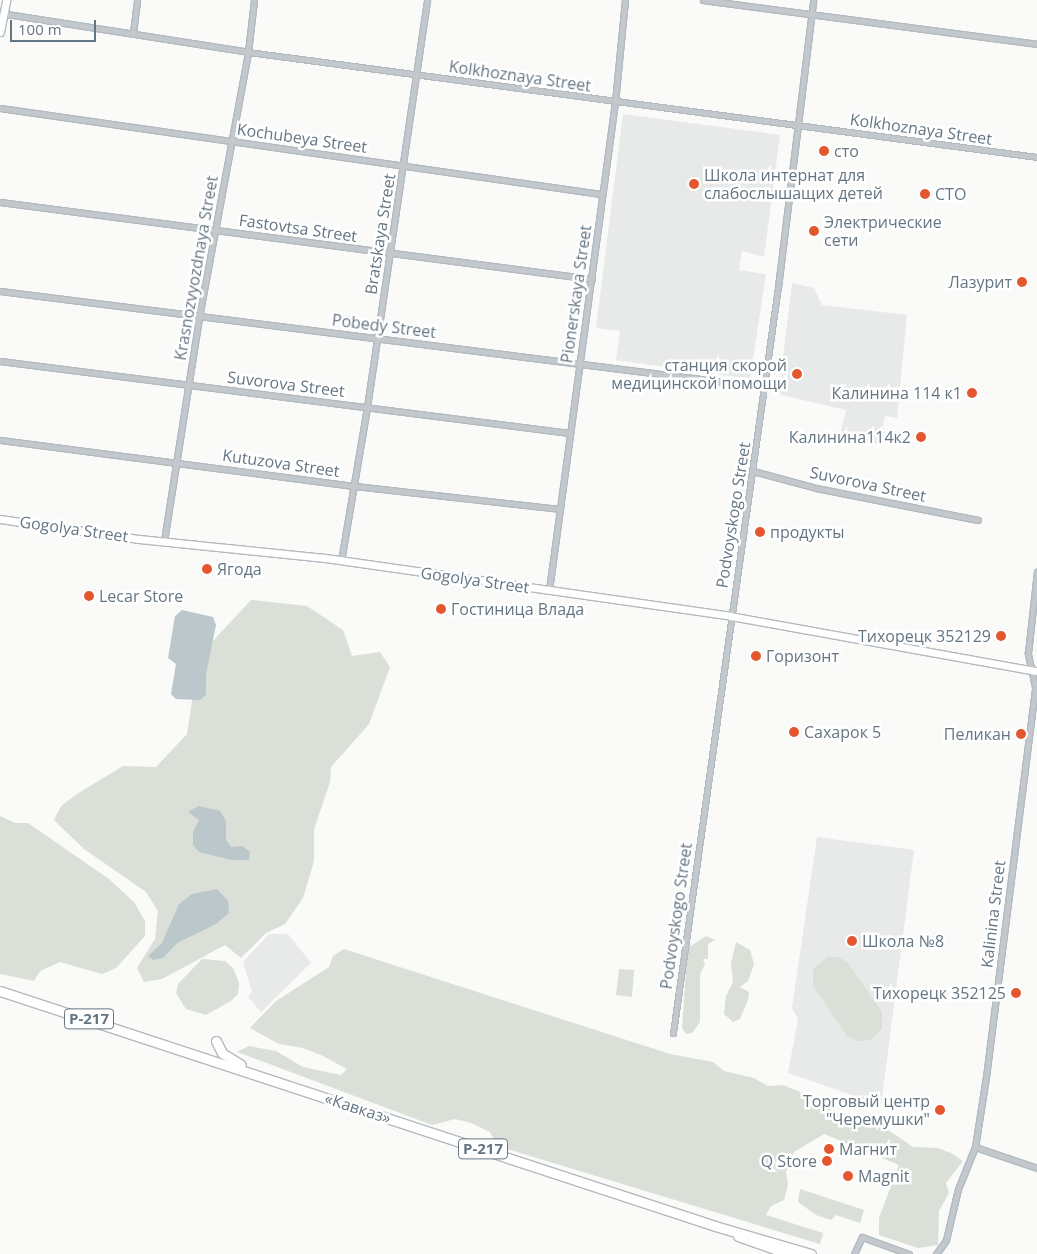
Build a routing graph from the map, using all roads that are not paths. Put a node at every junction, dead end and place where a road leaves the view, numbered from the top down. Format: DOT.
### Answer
graph roads {
  1 [pos="6,0"];
  2 [pos="138,0"];
  3 [pos="254,0"];
  4 [pos="427,0"];
  5 [pos="625,0"];
  6 [pos="703,0"];
  7 [pos="813,0"];
  8 [pos="2,13"];
  9 [pos="811,14"];
  10 [pos="0,32"];
  11 [pos="133,33"];
  12 [pos="1037,44"];
  13 [pos="248,52"];
  14 [pos="414,75"];
  15 [pos="615,102"];
  16 [pos="0,108"];
  17 [pos="798,126"];
  18 [pos="230,141"];
  19 [pos="1037,157"];
  20 [pos="404,165"];
  21 [pos="601,194"];
  22 [pos="0,202"];
  23 [pos="214,229"];
  24 [pos="390,254"];
  25 [pos="592,279"];
  26 [pos="0,291"];
  27 [pos="199,316"];
  28 [pos="377,338"];
  29 [pos="0,361"];
  30 [pos="579,363"];
  31 [pos="188,385"];
  32 [pos="764,387"];
  33 [pos="367,407"];
  34 [pos="569,433"];
  35 [pos="0,440"];
  36 [pos="176,461"];
  37 [pos="753,471"];
  38 [pos="355,486"];
  39 [pos="559,508"];
  40 [pos="0,519"];
  41 [pos="978,520"];
  42 [pos="164,541"];
  43 [pos="341,561"];
  44 [pos="1037,571"];
  45 [pos="548,590"];
  46 [pos="1035,603"];
  47 [pos="730,616"];
  48 [pos="1028,668"];
  49 [pos="1037,671"];
  50 [pos="0,991"];
  51 [pos="673,1033"];
  52 [pos="216,1042"];
  53 [pos="252,1072"];
  54 [pos="975,1147"];
  55 [pos="1037,1168"];
  56 [pos="715,1226"];
  57 [pos="789,1254"];
  58 [pos="811,1254"];
  59 [pos="854,1254"];
  60 [pos="909,1254"];
  61 [pos="936,1254"];
  1 -- 8 [label="main road"];
  2 -- 11 [label="street"];
  3 -- 13 [label="street, Krasnozvyozdnaya Street"];
  4 -- 14 [label="street, Bratskaya Street"];
  5 -- 15 [label="street, Pionerskaya Street"];
  6 -- 9 [label="street"];
  7 -- 9 [label="street, Podvoyskogo Street"];
  8 -- 10 [label="main road"];
  8 -- 11 [label="street, Kolkhoznaya Street"];
  9 -- 12 [label="street"];
  9 -- 17 [label="street, Podvoyskogo Street"];
  11 -- 13 [label="street, Kolkhoznaya Street"];
  13 -- 14 [label="street, Kolkhoznaya Street"];
  13 -- 18 [label="street, Krasnozvyozdnaya Street"];
  14 -- 15 [label="street, Kolkhoznaya Street"];
  14 -- 20 [label="street, Bratskaya Street"];
  15 -- 17 [label="street, Kolkhoznaya Street"];
  15 -- 21 [label="street, Pionerskaya Street"];
  16 -- 18 [label="street, Kochubeya Street"];
  17 -- 19 [label="street, Kolkhoznaya Street"];
  17 -- 32 [label="street, Podvoyskogo Street"];
  18 -- 20 [label="street, Kochubeya Street"];
  18 -- 23 [label="street, Krasnozvyozdnaya Street"];
  20 -- 21 [label="street, Kochubeya Street"];
  20 -- 24 [label="street, Bratskaya Street"];
  21 -- 25 [label="street, Pionerskaya Street"];
  22 -- 23 [label="street, Fastovtsa Street"];
  23 -- 24 [label="street, Fastovtsa Street"];
  23 -- 27 [label="street, Krasnozvyozdnaya Street"];
  24 -- 25 [label="street, Fastovtsa Street"];
  24 -- 28 [label="street, Bratskaya Street"];
  25 -- 30 [label="street, Pionerskaya Street"];
  26 -- 27 [label="street, Pobedy Street"];
  27 -- 28 [label="street, Pobedy Street"];
  27 -- 31 [label="street, Krasnozvyozdnaya Street"];
  28 -- 30 [label="street, Pobedy Street"];
  28 -- 33 [label="street, Bratskaya Street"];
  29 -- 31 [label="street, Suvorova Street"];
  30 -- 32 [label="street, Pobedy Street"];
  30 -- 34 [label="street, Pionerskaya Street"];
  31 -- 33 [label="street, Suvorova Street"];
  31 -- 36 [label="street, Krasnozvyozdnaya Street"];
  32 -- 37 [label="street, Podvoyskogo Street"];
  33 -- 34 [label="street, Suvorova Street"];
  33 -- 38 [label="street, Bratskaya Street"];
  34 -- 39 [label="street, Pionerskaya Street"];
  35 -- 36 [label="street, Kutuzova Street"];
  36 -- 38 [label="street, Kutuzova Street"];
  36 -- 42 [label="street, Krasnozvyozdnaya Street"];
  37 -- 41 [label="street, Suvorova Street"];
  37 -- 47 [label="street, Podvoyskogo Street"];
  38 -- 39 [label="street, Kutuzova Street"];
  38 -- 43 [label="street, Bratskaya Street"];
  39 -- 45 [label="street, Pionerskaya Street"];
  40 -- 42 [label="main road, Gogolya Street"];
  42 -- 43 [label="main road, Gogolya Street"];
  43 -- 45 [label="main road, Gogolya Street"];
  44 -- 46 [label="street, Kalinina Street"];
  45 -- 47 [label="main road, Gogolya Street"];
  46 -- 48 [label="street, Kalinina Street"];
  47 -- 48 [label="main road, Gogolya Street"];
  47 -- 51 [label="street, Podvoyskogo Street"];
  48 -- 49 [label="main road, Gogolya Street"];
  48 -- 54 [label="street, Kalinina Street"];
  50 -- 53 [label="highway, «Кавказ» / Р-217"];
  52 -- 53 [label="highway"];
  53 -- 56 [label="highway, «Кавказ» / Р-217"];
  54 -- 55 [label="street"];
  54 -- 61 [label="street, Kalinina Street"];
  56 -- 57 [label="highway, «Кавказ» / Р-217"];
  56 -- 58 [label="highway, «Кавказ» / Р-217"];
  59 -- 60 [label="street"];
}
